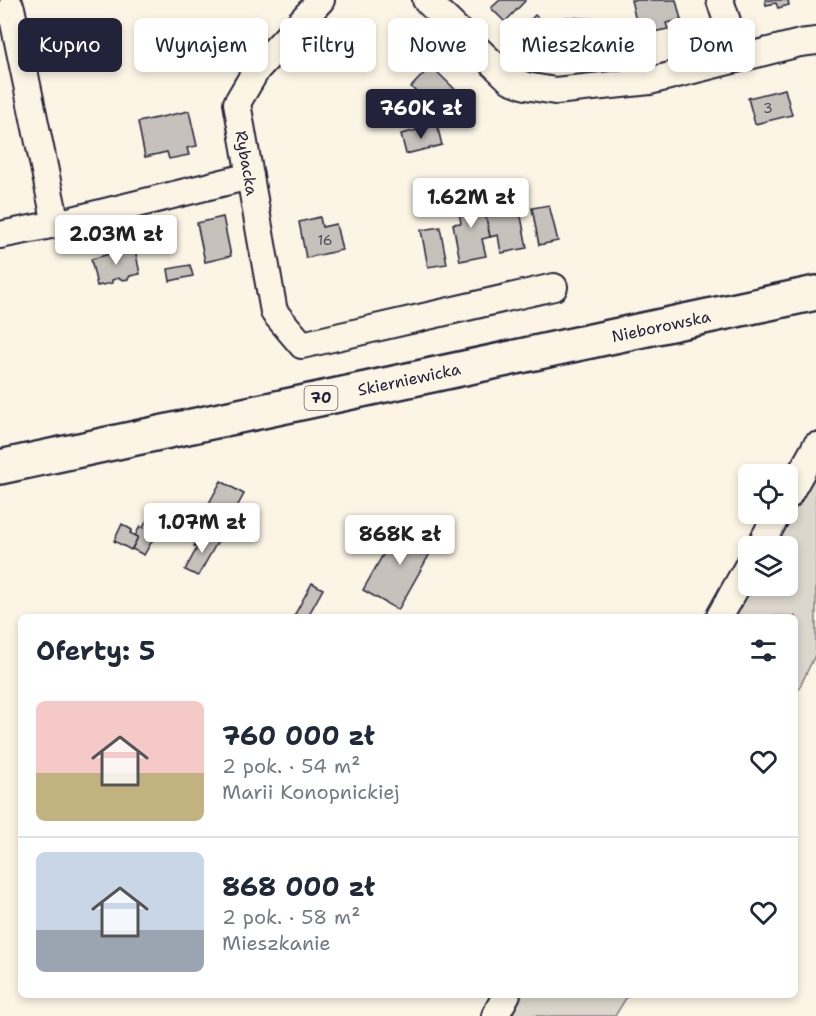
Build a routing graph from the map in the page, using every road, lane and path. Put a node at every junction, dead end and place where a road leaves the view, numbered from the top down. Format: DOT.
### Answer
graph roads {
  1 [pos="321,0"];
  2 [pos="426,0"];
  3 [pos="720,0"];
  4 [pos="11,8"];
  5 [pos="726,18"];
  6 [pos="816,41"];
  7 [pos="755,54"];
  8 [pos="685,72"];
  9 [pos="250,176"];
  10 [pos="56,224"];
  11 [pos="0,235"];
  12 [pos="554,287"];
  13 [pos="816,293"];
  14 [pos="505,358"];
  15 [pos="816,446"];
  16 [pos="0,466"];
  17 [pos="798,478"];
  18 [pos="738,584"];
  19 [pos="721,614"];
  20 [pos="505,998"];
  21 [pos="495,1016"];
  1 -- 9 [label="street, Rybacka"];
  2 -- 8 [label="street"];
  3 -- 5 [label="street"];
  4 -- 10 [label="street"];
  6 -- 7 [label="street"];
  9 -- 10 [label="street"];
  9 -- 12 [label="street, Rybacka"];
  10 -- 11 [label="street"];
  13 -- 14 [label="main road, Nieborowska / 70"];
  14 -- 16 [label="main road, Skierniewicka / 70"];
  15 -- 17 [label="street"];
  18 -- 19 [label="street"];
  20 -- 21 [label="street"];
}
